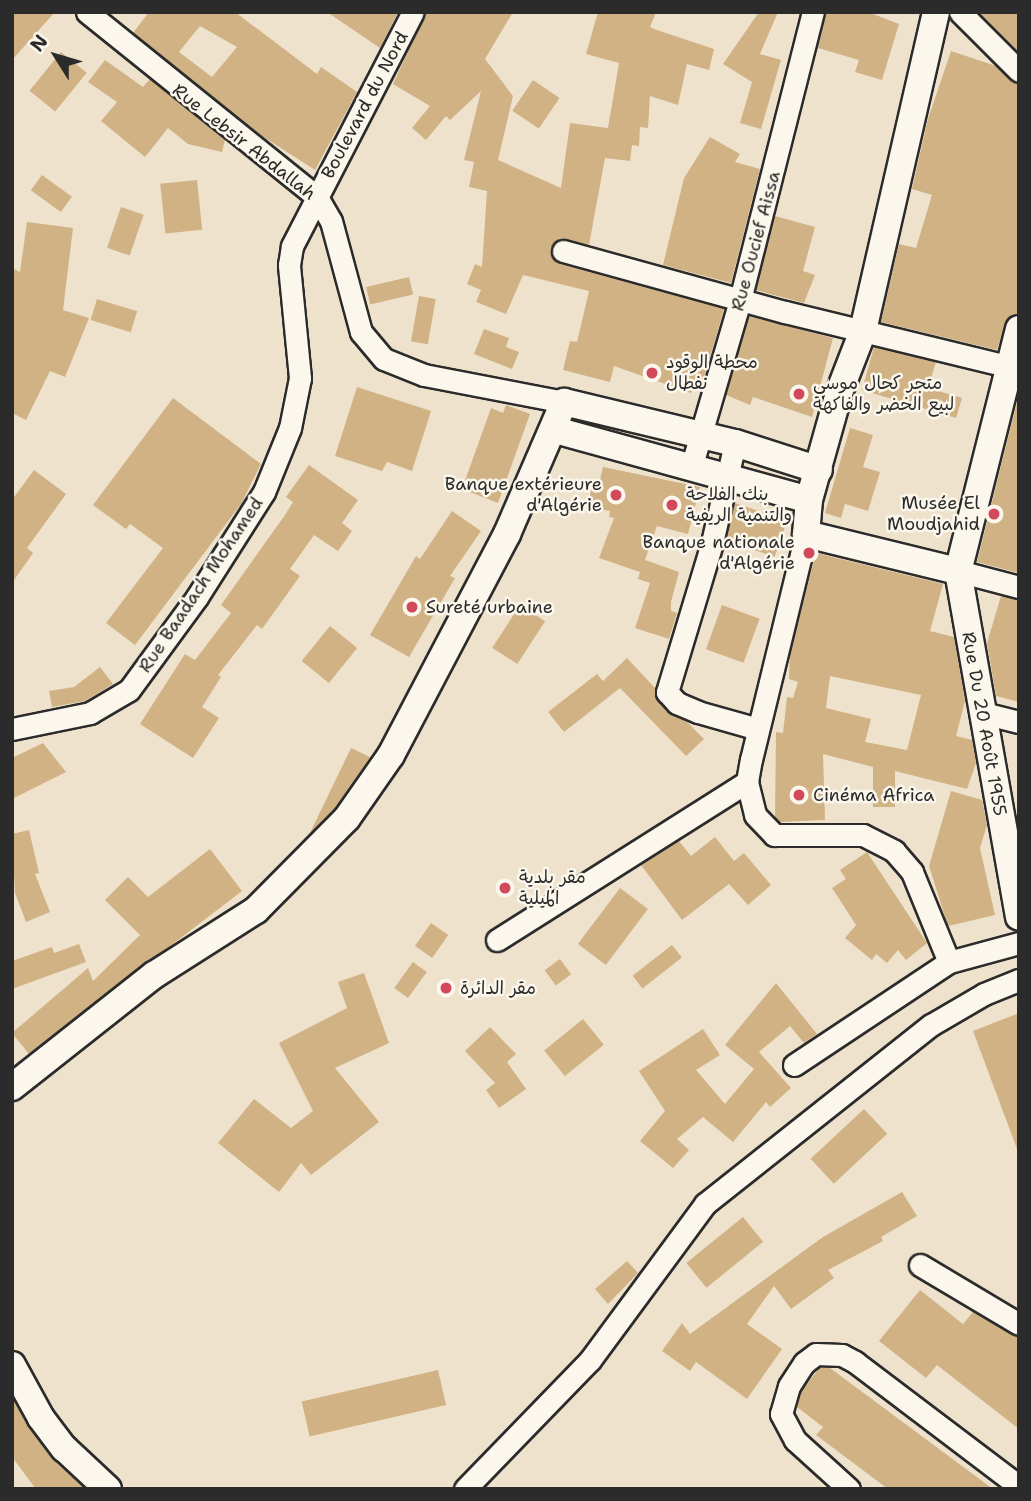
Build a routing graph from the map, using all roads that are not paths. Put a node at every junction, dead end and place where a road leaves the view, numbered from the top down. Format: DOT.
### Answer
graph roads {
  1 [pos="87,12"];
  2 [pos="414,12"];
  3 [pos="813,12"];
  4 [pos="936,12"];
  5 [pos="960,12"];
  6 [pos="1019,71"];
  7 [pos="317,197"];
  8 [pos="563,251"];
  9 [pos="740,300"];
  10 [pos="1019,329"];
  11 [pos="863,331"];
  12 [pos="1014,367"];
  13 [pos="564,402"];
  14 [pos="555,430"];
  15 [pos="701,435"];
  16 [pos="735,443"];
  17 [pos="691,468"];
  18 [pos="819,470"];
  19 [pos="725,477"];
  20 [pos="809,500"];
  21 [pos="806,534"];
  22 [pos="958,571"];
  23 [pos="1019,587"];
  24 [pos="983,713"];
  25 [pos="1019,722"];
  26 [pos="12,729"];
  27 [pos="758,729"];
  28 [pos="747,782"];
  29 [pos="1019,918"];
  30 [pos="497,940"];
  31 [pos="1019,943"];
  32 [pos="949,962"];
  33 [pos="1019,980"];
  34 [pos="794,1065"];
  35 [pos="12,1087"];
  36 [pos="920,1265"];
  37 [pos="1019,1324"];
  38 [pos="12,1365"];
  39 [pos="1019,1486"];
  40 [pos="108,1489"];
  41 [pos="465,1489"];
  42 [pos="849,1489"];
  1 -- 7 [label="street, Rue Lebsir Abdallah"];
  2 -- 7 [label="street, Boulevard du Nord"];
  3 -- 9 [label="street, Rue Oucief Aissa"];
  4 -- 11 [label="main road"];
  5 -- 6 [label="street"];
  7 -- 13 [label="street, Rue Lebsir Abdallah"];
  7 -- 26 [label="street, Rue Baadach Mohamed"];
  8 -- 9 [label="street"];
  9 -- 11 [label="street"];
  9 -- 15 [label="street, Rue Oucief Aissa"];
  10 -- 12 [label="main road"];
  11 -- 12 [label="street"];
  11 -- 18 [label="main road"];
  12 -- 22 [label="main road"];
  13 -- 14 [label="main road"];
  13 -- 15 [label="main road"];
  14 -- 17 [label="main road"];
  14 -- 35 [label="main road"];
  15 -- 16 [label="main road"];
  15 -- 17 [label="street, Rue Oucief Aissa"];
  16 -- 18 [label="main road"];
  16 -- 19 [label="street"];
  17 -- 19 [label="main road"];
  18 -- 20 [label="main road"];
  19 -- 20 [label="main road"];
  19 -- 27 [label="street"];
  20 -- 21 [label="main road"];
  21 -- 22 [label="main road"];
  21 -- 27 [label="street"];
  22 -- 23 [label="street"];
  22 -- 24 [label="main road, Rue Du 20 Août 1955"];
  24 -- 25 [label="street"];
  24 -- 29 [label="main road, Rue Du 20 Août 1955"];
  27 -- 28 [label="street"];
  28 -- 30 [label="street"];
  28 -- 32 [label="street"];
  31 -- 32 [label="street"];
  32 -- 34 [label="street"];
  33 -- 41 [label="street"];
  36 -- 37 [label="street"];
  38 -- 40 [label="main road"];
  39 -- 42 [label="street"];
}
